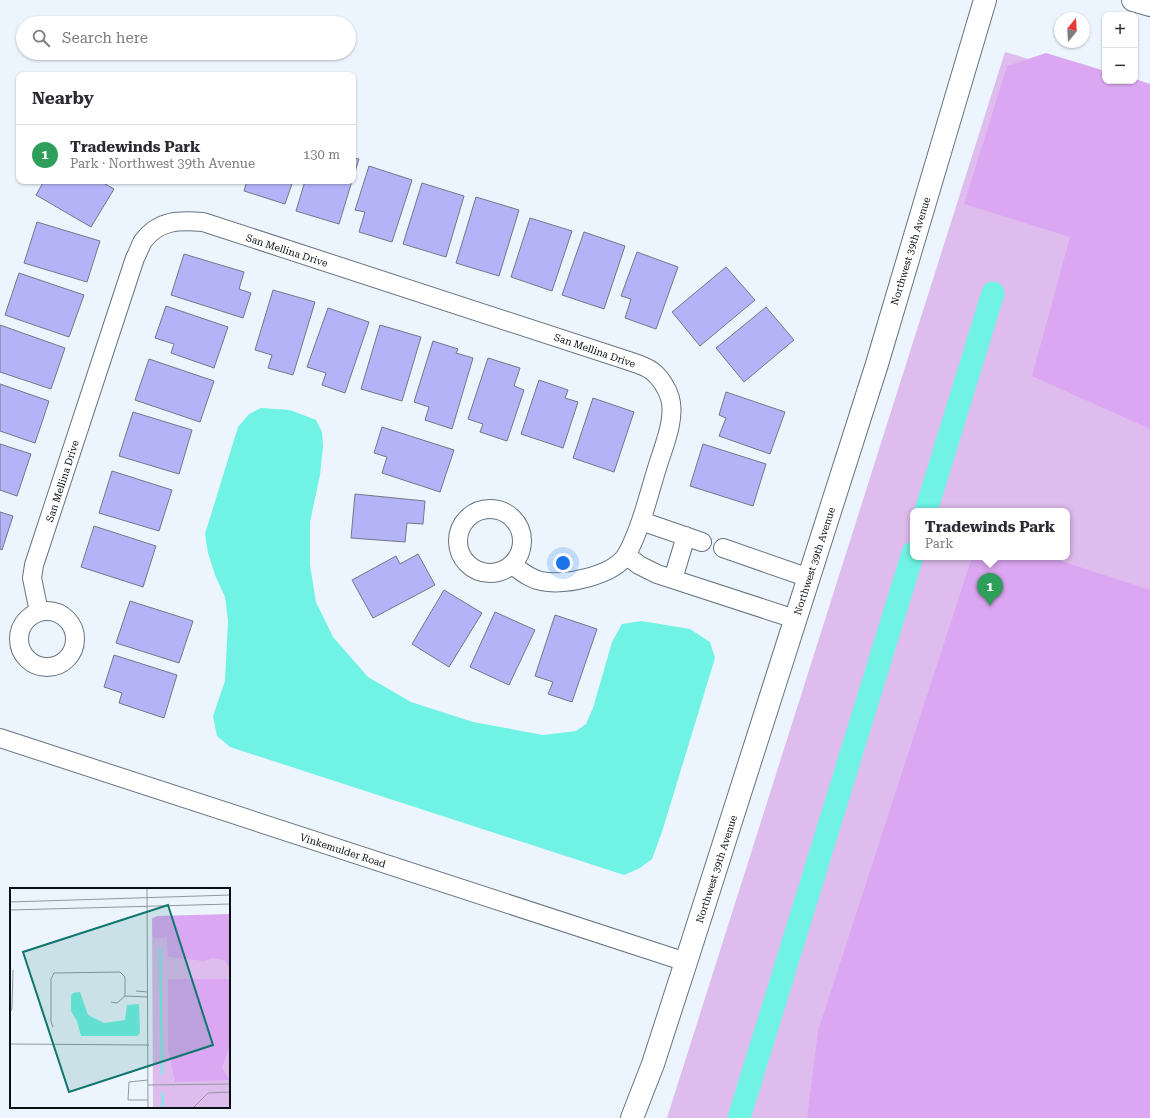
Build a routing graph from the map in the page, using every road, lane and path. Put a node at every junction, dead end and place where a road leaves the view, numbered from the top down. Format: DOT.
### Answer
graph roads {
  1 [pos="985,0"];
  2 [pos="1133,0"];
  3 [pos="1150,5"];
  4 [pos="641,520"];
  5 [pos="722,548"];
  6 [pos="626,555"];
  7 [pos="512,564"];
  8 [pos="809,578"];
  9 [pos="673,579"];
  10 [pos="39,612"];
  11 [pos="795,619"];
  12 [pos="0,738"];
  13 [pos="686,962"];
  14 [pos="632,1118"];
  1 -- 8 [label="street, Northwest 39th Avenue"];
  2 -- 3 [label="street"];
  4 -- 6 [label="street, San Mellina Drive"];
  4 -- 9 [label="street"];
  4 -- 10 [label="street, San Mellina Drive"];
  5 -- 8 [label="street"];
  6 -- 7 [label="street, San Mellina Drive"];
  6 -- 9 [label="street"];
  8 -- 11 [label="street, Northwest 39th Avenue"];
  9 -- 11 [label="street"];
  11 -- 13 [label="street, Northwest 39th Avenue"];
  12 -- 13 [label="street, Vinkemulder Road"];
  13 -- 14 [label="street, Northwest 39th Avenue"];
}
